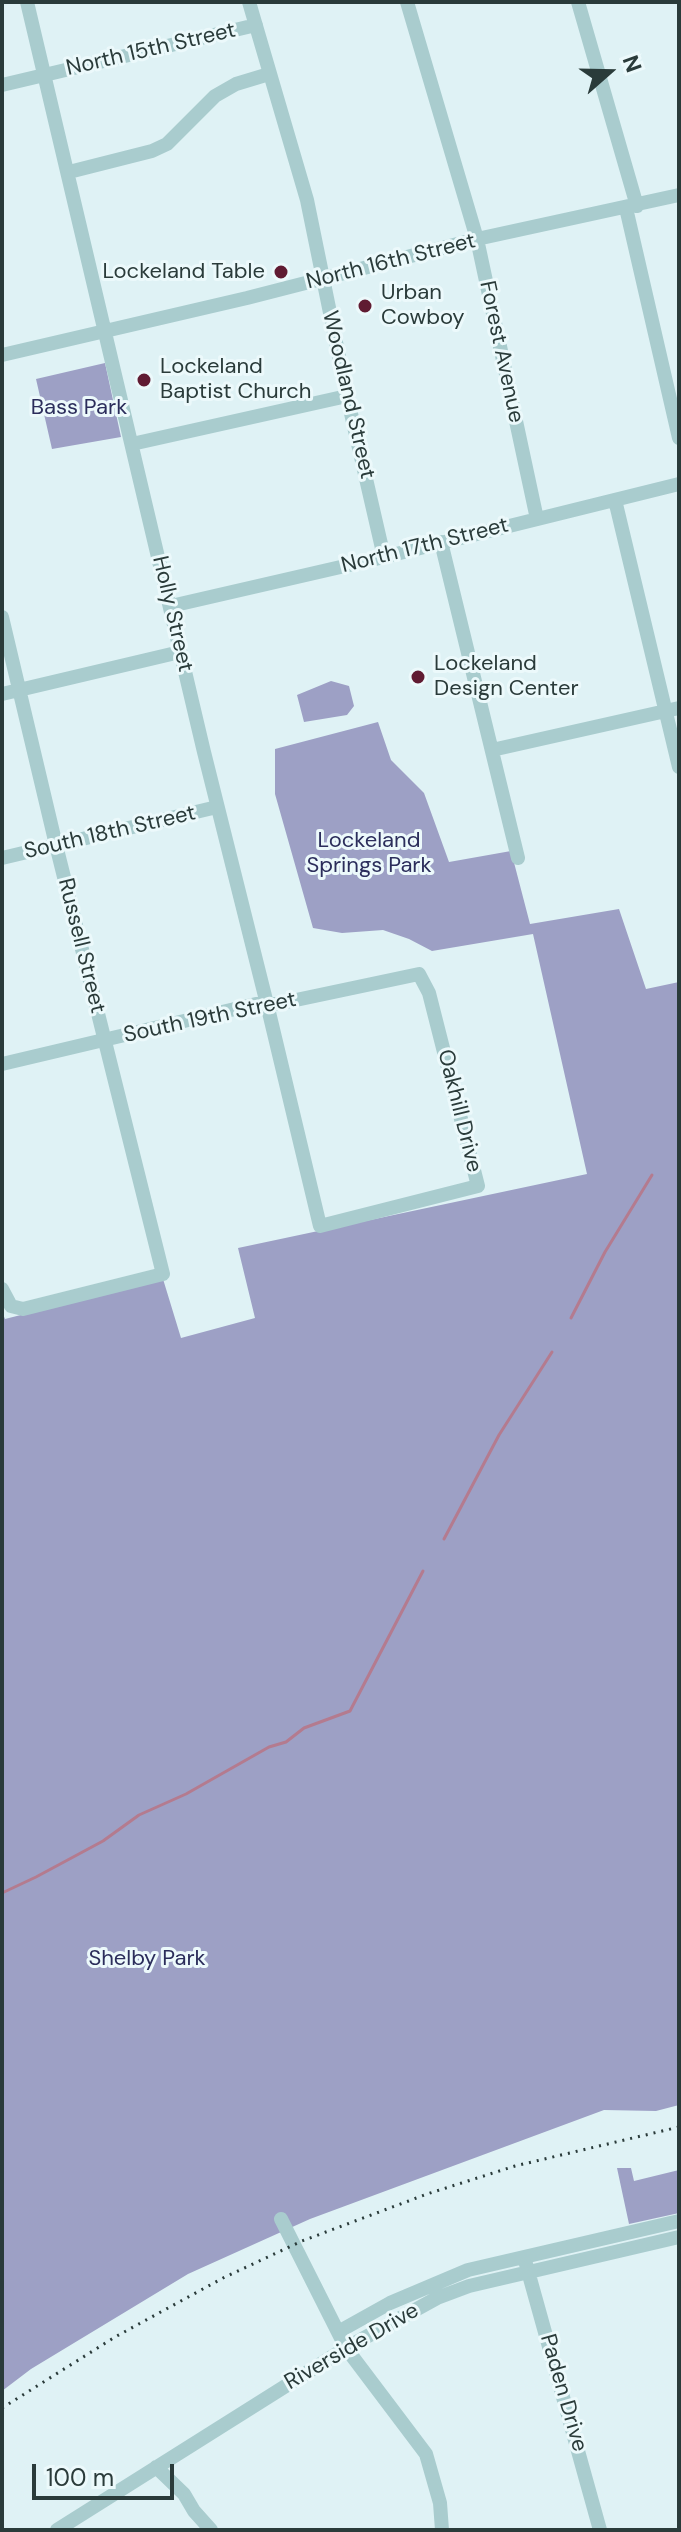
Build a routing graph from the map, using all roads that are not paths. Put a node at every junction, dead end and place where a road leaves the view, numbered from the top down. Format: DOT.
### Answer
graph roads {
  1 [pos="27,2"];
  2 [pos="249,2"];
  3 [pos="407,2"];
  4 [pos="578,2"];
  5 [pos="256,25"];
  6 [pos="269,74"];
  7 [pos="45,75"];
  8 [pos="2,85"];
  9 [pos="69,172"];
  10 [pos="679,195"];
  11 [pos="632,207"];
  12 [pos="477,239"];
  13 [pos="322,279"];
  14 [pos="104,332"];
  15 [pos="2,355"];
  16 [pos="347,396"];
  17 [pos="679,438"];
  18 [pos="132,444"];
  19 [pos="679,484"];
  20 [pos="615,500"];
  21 [pos="537,519"];
  22 [pos="441,542"];
  23 [pos="384,557"];
  24 [pos="171,606"];
  25 [pos="2,617"];
  26 [pos="180,652"];
  27 [pos="19,690"];
  28 [pos="2,694"];
  29 [pos="672,710"];
  30 [pos="492,750"];
  31 [pos="679,767"];
  32 [pos="217,807"];
  33 [pos="56,845"];
  34 [pos="2,858"];
  35 [pos="518,858"];
  36 [pos="419,974"];
  37 [pos="267,1004"];
  38 [pos="104,1040"];
  39 [pos="2,1064"];
  40 [pos="320,1226"];
  41 [pos="2,1289"];
  42 [pos="281,2219"];
  43 [pos="679,2221"];
  44 [pos="679,2237"];
  45 [pos="524,2256"];
  46 [pos="529,2272"];
  47 [pos="338,2332"];
  48 [pos="346,2348"];
  49 [pos="156,2467"];
  50 [pos="57,2530"];
  51 [pos="211,2530"];
  52 [pos="442,2530"];
  53 [pos="600,2530"];
  1 -- 7 [label="street, Holly Street"];
  2 -- 5 [label="street, Woodland Street"];
  3 -- 12 [label="street, Forest Avenue"];
  4 -- 11 [label="street"];
  5 -- 6 [label="street, Woodland Street"];
  5 -- 7 [label="street, North 15th Street"];
  6 -- 9 [label="street"];
  6 -- 13 [label="street, Woodland Street"];
  7 -- 8 [label="street, North 15th Street"];
  7 -- 9 [label="street, Holly Street"];
  9 -- 14 [label="street, Holly Street"];
  10 -- 11 [label="street, North 16th Street"];
  11 -- 12 [label="street, North 16th Street"];
  11 -- 17 [label="street"];
  12 -- 13 [label="street, North 16th Street"];
  12 -- 21 [label="street, Forest Avenue"];
  13 -- 14 [label="street, North 16th Street"];
  13 -- 16 [label="street, Woodland Street"];
  14 -- 15 [label="street, North 16th Street"];
  14 -- 18 [label="street, Holly Street"];
  16 -- 18 [label="street"];
  16 -- 23 [label="street, Woodland Street"];
  18 -- 24 [label="street, Holly Street"];
  19 -- 20 [label="street, North 17th Street"];
  20 -- 21 [label="street, North 17th Street"];
  20 -- 29 [label="street"];
  21 -- 22 [label="street, North 17th Street"];
  22 -- 23 [label="street, North 17th Street"];
  22 -- 30 [label="street"];
  23 -- 24 [label="street, North 17th Street"];
  24 -- 26 [label="street, Holly Street"];
  25 -- 27 [label="street, Russell Street"];
  26 -- 27 [label="street"];
  26 -- 32 [label="street, Holly Street"];
  27 -- 28 [label="street"];
  27 -- 33 [label="street, Russell Street"];
  29 -- 30 [label="street"];
  29 -- 31 [label="street"];
  30 -- 35 [label="street"];
  32 -- 33 [label="street, South 18th Street"];
  32 -- 37 [label="street, Holly Street"];
  33 -- 34 [label="street, South 18th Street"];
  33 -- 38 [label="street, Russell Street"];
  36 -- 37 [label="street, South 19th Street"];
  36 -- 40 [label="street, Oakhill Drive"];
  37 -- 38 [label="street, South 19th Street"];
  37 -- 40 [label="street, Holly Street"];
  38 -- 39 [label="street, South 19th Street"];
  38 -- 41 [label="street, Russell Street"];
  42 -- 47 [label="street"];
  43 -- 45 [label="street, Riverside Drive"];
  44 -- 46 [label="street, Riverside Drive"];
  45 -- 46 [label="street, Paden Drive"];
  45 -- 47 [label="street, Riverside Drive"];
  46 -- 48 [label="street, Riverside Drive"];
  46 -- 53 [label="street, Paden Drive"];
  47 -- 48 [label="street"];
  48 -- 49 [label="street, Riverside Drive"];
  48 -- 52 [label="street"];
  49 -- 50 [label="street, Riverside Drive"];
  49 -- 51 [label="street"];
}
